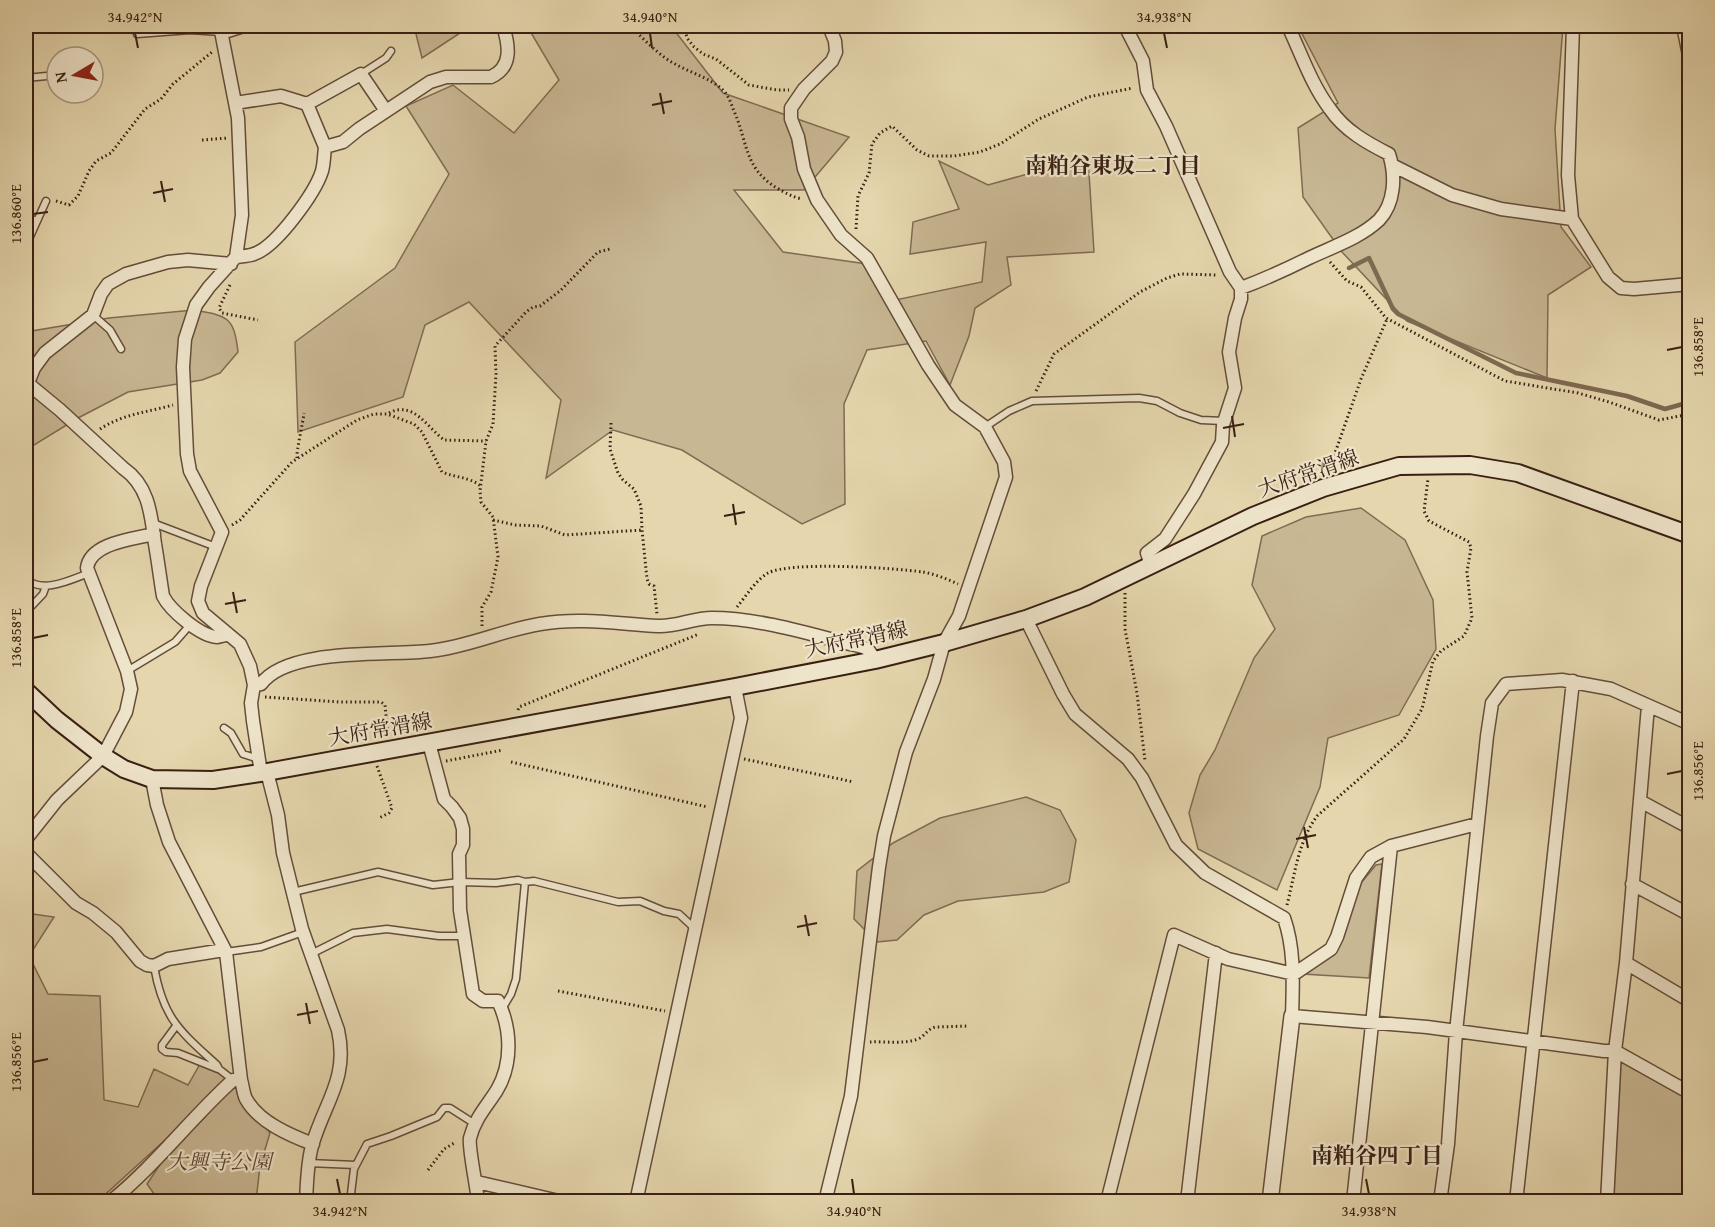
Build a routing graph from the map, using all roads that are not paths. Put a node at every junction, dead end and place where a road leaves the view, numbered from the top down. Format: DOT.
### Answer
graph roads {
  1 [pos="254,26"];
  2 [pos="503,26"];
  3 [pos="829,26"];
  4 [pos="1125,26"];
  5 [pos="1288,26"];
  6 [pos="1573,26"];
  7 [pos="1683,26"];
  8 [pos="137,34"];
  9 [pos="222,35"];
  10 [pos="391,51"];
  11 [pos="1689,60"];
  12 [pos="361,74"];
  13 [pos="45,76"];
  14 [pos="26,78"];
  15 [pos="235,103"];
  16 [pos="307,104"];
  17 [pos="386,111"];
  18 [pos="325,147"];
  19 [pos="1392,165"];
  20 [pos="46,201"];
  21 [pos="26,217"];
  22 [pos="1572,219"];
  23 [pos="37,222"];
  24 [pos="26,252"];
  25 [pos="233,261"];
  26 [pos="1689,284"];
  27 [pos="1241,288"];
  28 [pos="93,315"];
  29 [pos="26,348"];
  30 [pos="121,349"];
  31 [pos="34,369"];
  32 [pos="27,383"];
  33 [pos="1224,421"];
  34 [pos="985,427"];
  35 [pos="153,529"];
  36 [pos="1689,535"];
  37 [pos="216,547"];
  38 [pos="1151,565"];
  39 [pos="88,573"];
  40 [pos="26,579"];
  41 [pos="46,586"];
  42 [pos="26,612"];
  43 [pos="1026,619"];
  44 [pos="190,625"];
  45 [pos="227,634"];
  46 [pos="944,643"];
  47 [pos="875,660"];
  48 [pos="127,670"];
  49 [pos="1573,681"];
  50 [pos="735,687"];
  51 [pos="254,690"];
  52 [pos="27,695"];
  53 [pos="1648,706"];
  54 [pos="1689,724"];
  55 [pos="224,728"];
  56 [pos="429,743"];
  57 [pos="103,756"];
  58 [pos="262,768"];
  59 [pos="152,779"];
  60 [pos="1640,801"];
  61 [pos="1477,824"];
  62 [pos="1689,828"];
  63 [pos="26,839"];
  64 [pos="1391,846"];
  65 [pos="26,853"];
  66 [pos="460,882"];
  67 [pos="525,882"];
  68 [pos="1632,884"];
  69 [pos="293,892"];
  70 [pos="1689,915"];
  71 [pos="697,926"];
  72 [pos="303,932"];
  73 [pos="465,936"];
  74 [pos="225,951"];
  75 [pos="1216,953"];
  76 [pos="310,954"];
  77 [pos="1626,963"];
  78 [pos="154,966"];
  79 [pos="1294,974"];
  80 [pos="1689,1001"];
  81 [pos="502,1009"];
  82 [pos="1292,1016"];
  83 [pos="1374,1023"];
  84 [pos="176,1026"];
  85 [pos="1456,1032"];
  86 [pos="1535,1042"];
  87 [pos="1615,1051"];
  88 [pos="219,1069"];
  89 [pos="237,1080"];
  90 [pos="1689,1093"];
  91 [pos="475,1124"];
  92 [pos="313,1144"];
  93 [pos="308,1163"];
  94 [pos="356,1165"];
  95 [pos="477,1182"];
  96 [pos="110,1202"];
  97 [pos="306,1202"];
  98 [pos="350,1202"];
  99 [pos="478,1202"];
  100 [pos="563,1202"];
  101 [pos="636,1202"];
  102 [pos="825,1202"];
  103 [pos="1107,1202"];
  104 [pos="1188,1202"];
  105 [pos="1269,1202"];
  106 [pos="1353,1202"];
  107 [pos="1440,1202"];
  108 [pos="1516,1202"];
  109 [pos="1607,1202"];
  1 -- 9 [label="lane"];
  2 -- 17 [label="street"];
  3 -- 34 [label="street"];
  4 -- 27 [label="street"];
  5 -- 19 [label="street"];
  6 -- 22 [label="street"];
  7 -- 11 [label="street"];
  8 -- 9 [label="lane"];
  9 -- 15 [label="street"];
  10 -- 12 [label="lane"];
  12 -- 16 [label="street"];
  12 -- 17 [label="street"];
  13 -- 14 [label="lane"];
  15 -- 16 [label="street"];
  15 -- 25 [label="street"];
  16 -- 18 [label="street"];
  17 -- 18 [label="street"];
  18 -- 25 [label="street"];
  19 -- 22 [label="street"];
  19 -- 27 [label="street"];
  20 -- 23 [label="lane"];
  21 -- 23 [label="lane"];
  22 -- 26 [label="street"];
  23 -- 24 [label="lane"];
  25 -- 28 [label="street"];
  25 -- 37 [label="street"];
  27 -- 33 [label="street"];
  28 -- 30 [label="lane"];
  28 -- 31 [label="street"];
  29 -- 31 [label="lane"];
  31 -- 32 [label="street"];
  32 -- 35 [label="street"];
  33 -- 34 [label="lane"];
  33 -- 38 [label="street"];
  34 -- 46 [label="street"];
  35 -- 37 [label="lane"];
  35 -- 39 [label="street"];
  35 -- 44 [label="street"];
  36 -- 38 [label="main road, 大府常滑線"];
  37 -- 45 [label="street"];
  38 -- 43 [label="main road, 大府常滑線"];
  39 -- 41 [label="lane"];
  39 -- 48 [label="street"];
  40 -- 41 [label="lane"];
  41 -- 42 [label="lane"];
  43 -- 46 [label="main road, 大府常滑線"];
  43 -- 79 [label="street"];
  44 -- 45 [label="street"];
  44 -- 48 [label="lane"];
  45 -- 51 [label="street"];
  46 -- 47 [label="main road, 大府常滑線"];
  46 -- 102 [label="street"];
  47 -- 50 [label="main road, 大府常滑線"];
  47 -- 51 [label="street"];
  48 -- 57 [label="street"];
  49 -- 53 [label="street"];
  49 -- 61 [label="street"];
  49 -- 86 [label="street"];
  50 -- 56 [label="main road, 大府常滑線"];
  50 -- 71 [label="street"];
  51 -- 58 [label="street"];
  52 -- 57 [label="main road, 大府常滑線"];
  53 -- 54 [label="street"];
  53 -- 60 [label="street"];
  55 -- 58 [label="lane"];
  56 -- 58 [label="main road, 大府常滑線"];
  56 -- 66 [label="street"];
  57 -- 59 [label="main road, 大府常滑線"];
  57 -- 63 [label="street"];
  58 -- 59 [label="main road, 大府常滑線"];
  58 -- 69 [label="street"];
  59 -- 74 [label="street"];
  60 -- 62 [label="street"];
  60 -- 68 [label="street"];
  61 -- 64 [label="street"];
  61 -- 85 [label="street"];
  64 -- 79 [label="street"];
  64 -- 83 [label="street"];
  65 -- 78 [label="street"];
  66 -- 67 [label="lane"];
  66 -- 69 [label="lane"];
  66 -- 73 [label="street"];
  67 -- 71 [label="lane"];
  67 -- 81 [label="lane"];
  68 -- 70 [label="street"];
  68 -- 77 [label="street"];
  69 -- 72 [label="street"];
  71 -- 101 [label="street"];
  72 -- 74 [label="lane"];
  72 -- 76 [label="street"];
  73 -- 76 [label="lane"];
  73 -- 81 [label="street"];
  74 -- 78 [label="street"];
  74 -- 89 [label="street"];
  75 -- 79 [label="street"];
  75 -- 103 [label="street"];
  75 -- 104 [label="street"];
  76 -- 92 [label="street"];
  77 -- 80 [label="street"];
  77 -- 87 [label="street"];
  78 -- 84 [label="lane"];
  79 -- 82 [label="street"];
  81 -- 91 [label="street"];
  82 -- 83 [label="street"];
  82 -- 105 [label="street"];
  83 -- 85 [label="street"];
  83 -- 106 [label="street"];
  84 -- 88 [label="lane"];
  84 -- 88 [label="lane"];
  85 -- 86 [label="street"];
  85 -- 107 [label="street"];
  86 -- 87 [label="street"];
  86 -- 108 [label="street"];
  87 -- 90 [label="street"];
  87 -- 109 [label="street"];
  88 -- 89 [label="lane"];
  89 -- 92 [label="street"];
  89 -- 96 [label="street"];
  91 -- 94 [label="lane"];
  91 -- 95 [label="street"];
  92 -- 93 [label="street"];
  93 -- 94 [label="lane"];
  93 -- 97 [label="street"];
  94 -- 98 [label="lane"];
  95 -- 99 [label="street"];
  95 -- 100 [label="street"];
}
